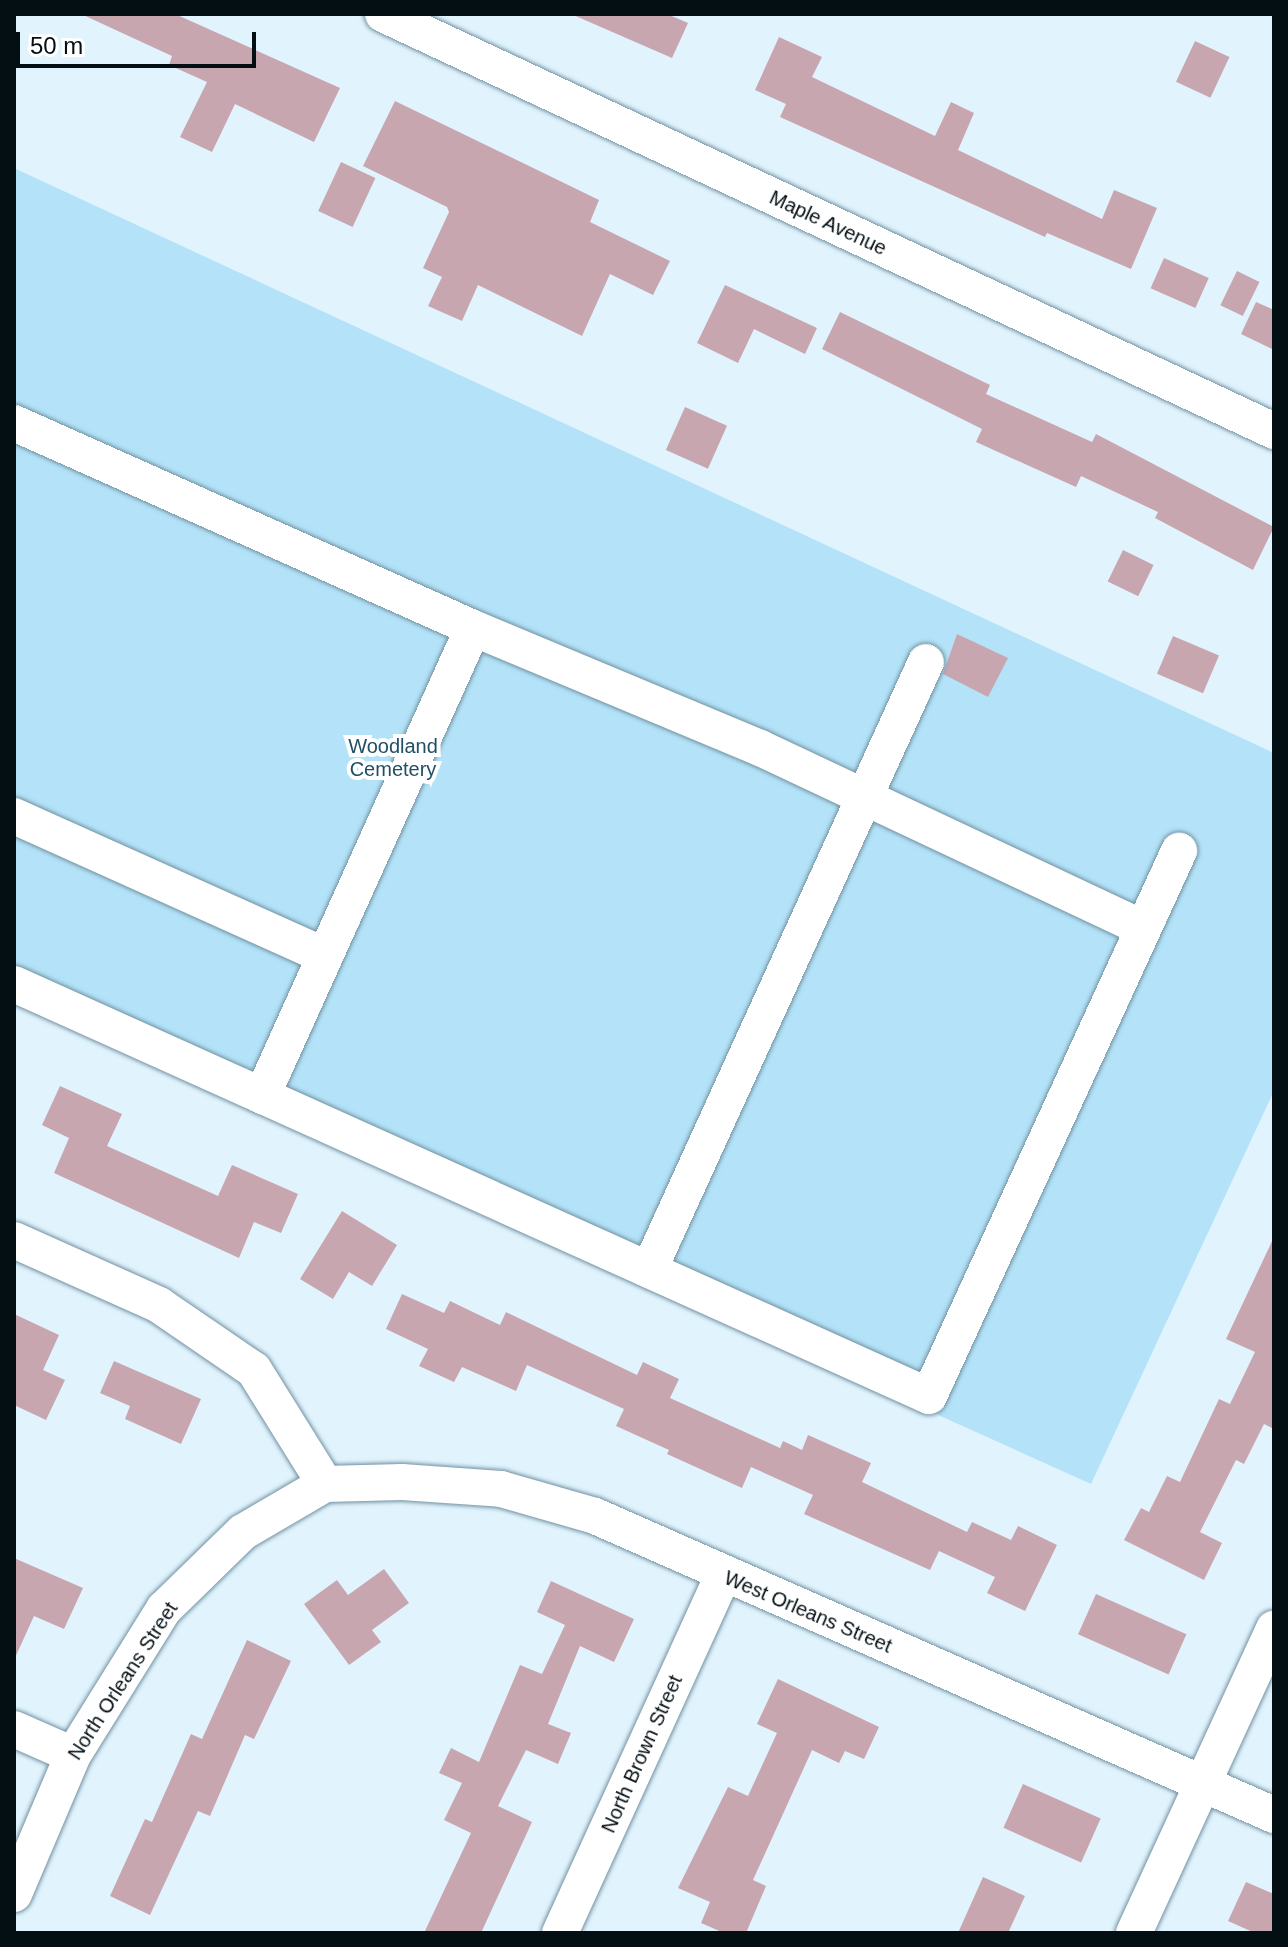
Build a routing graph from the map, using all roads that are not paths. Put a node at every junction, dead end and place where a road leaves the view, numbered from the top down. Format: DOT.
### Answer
graph roads {
  1 [pos="383,14"];
  2 [pos="14,423"];
  3 [pos="1274,431"];
  4 [pos="473,628"];
  5 [pos="926,662"];
  6 [pos="867,799"];
  7 [pos="14,816"];
  8 [pos="1179,851"];
  9 [pos="1143,928"];
  10 [pos="324,955"];
  11 [pos="14,984"];
  12 [pos="262,1096"];
  13 [pos="14,1240"];
  14 [pos="649,1270"];
  15 [pos="325,1484"];
  16 [pos="723,1575"];
  17 [pos="1274,1629"];
  18 [pos="14,1729"];
  19 [pos="73,1755"];
  20 [pos="1202,1783"];
  21 [pos="1274,1815"];
  22 [pos="14,1894"];
  23 [pos="560,1933"];
  24 [pos="1134,1933"];
  1 -- 3 [label="street, Maple Avenue"];
  2 -- 4 [label="street"];
  4 -- 6 [label="street"];
  4 -- 10 [label="street"];
  5 -- 6 [label="street"];
  6 -- 9 [label="street"];
  6 -- 14 [label="street"];
  7 -- 10 [label="street"];
  8 -- 9 [label="street"];
  9 -- 14 [label="street"];
  10 -- 12 [label="street"];
  11 -- 12 [label="street"];
  12 -- 14 [label="street"];
  13 -- 15 [label="street"];
  15 -- 16 [label="street, West Orleans Street"];
  15 -- 19 [label="street, North Orleans Street"];
  16 -- 20 [label="street, West Orleans Street"];
  16 -- 23 [label="street, North Brown Street"];
  17 -- 20 [label="street"];
  18 -- 19 [label="street"];
  19 -- 22 [label="street, North Orleans Street"];
  20 -- 21 [label="street, West Orleans Street"];
  20 -- 24 [label="street"];
}
